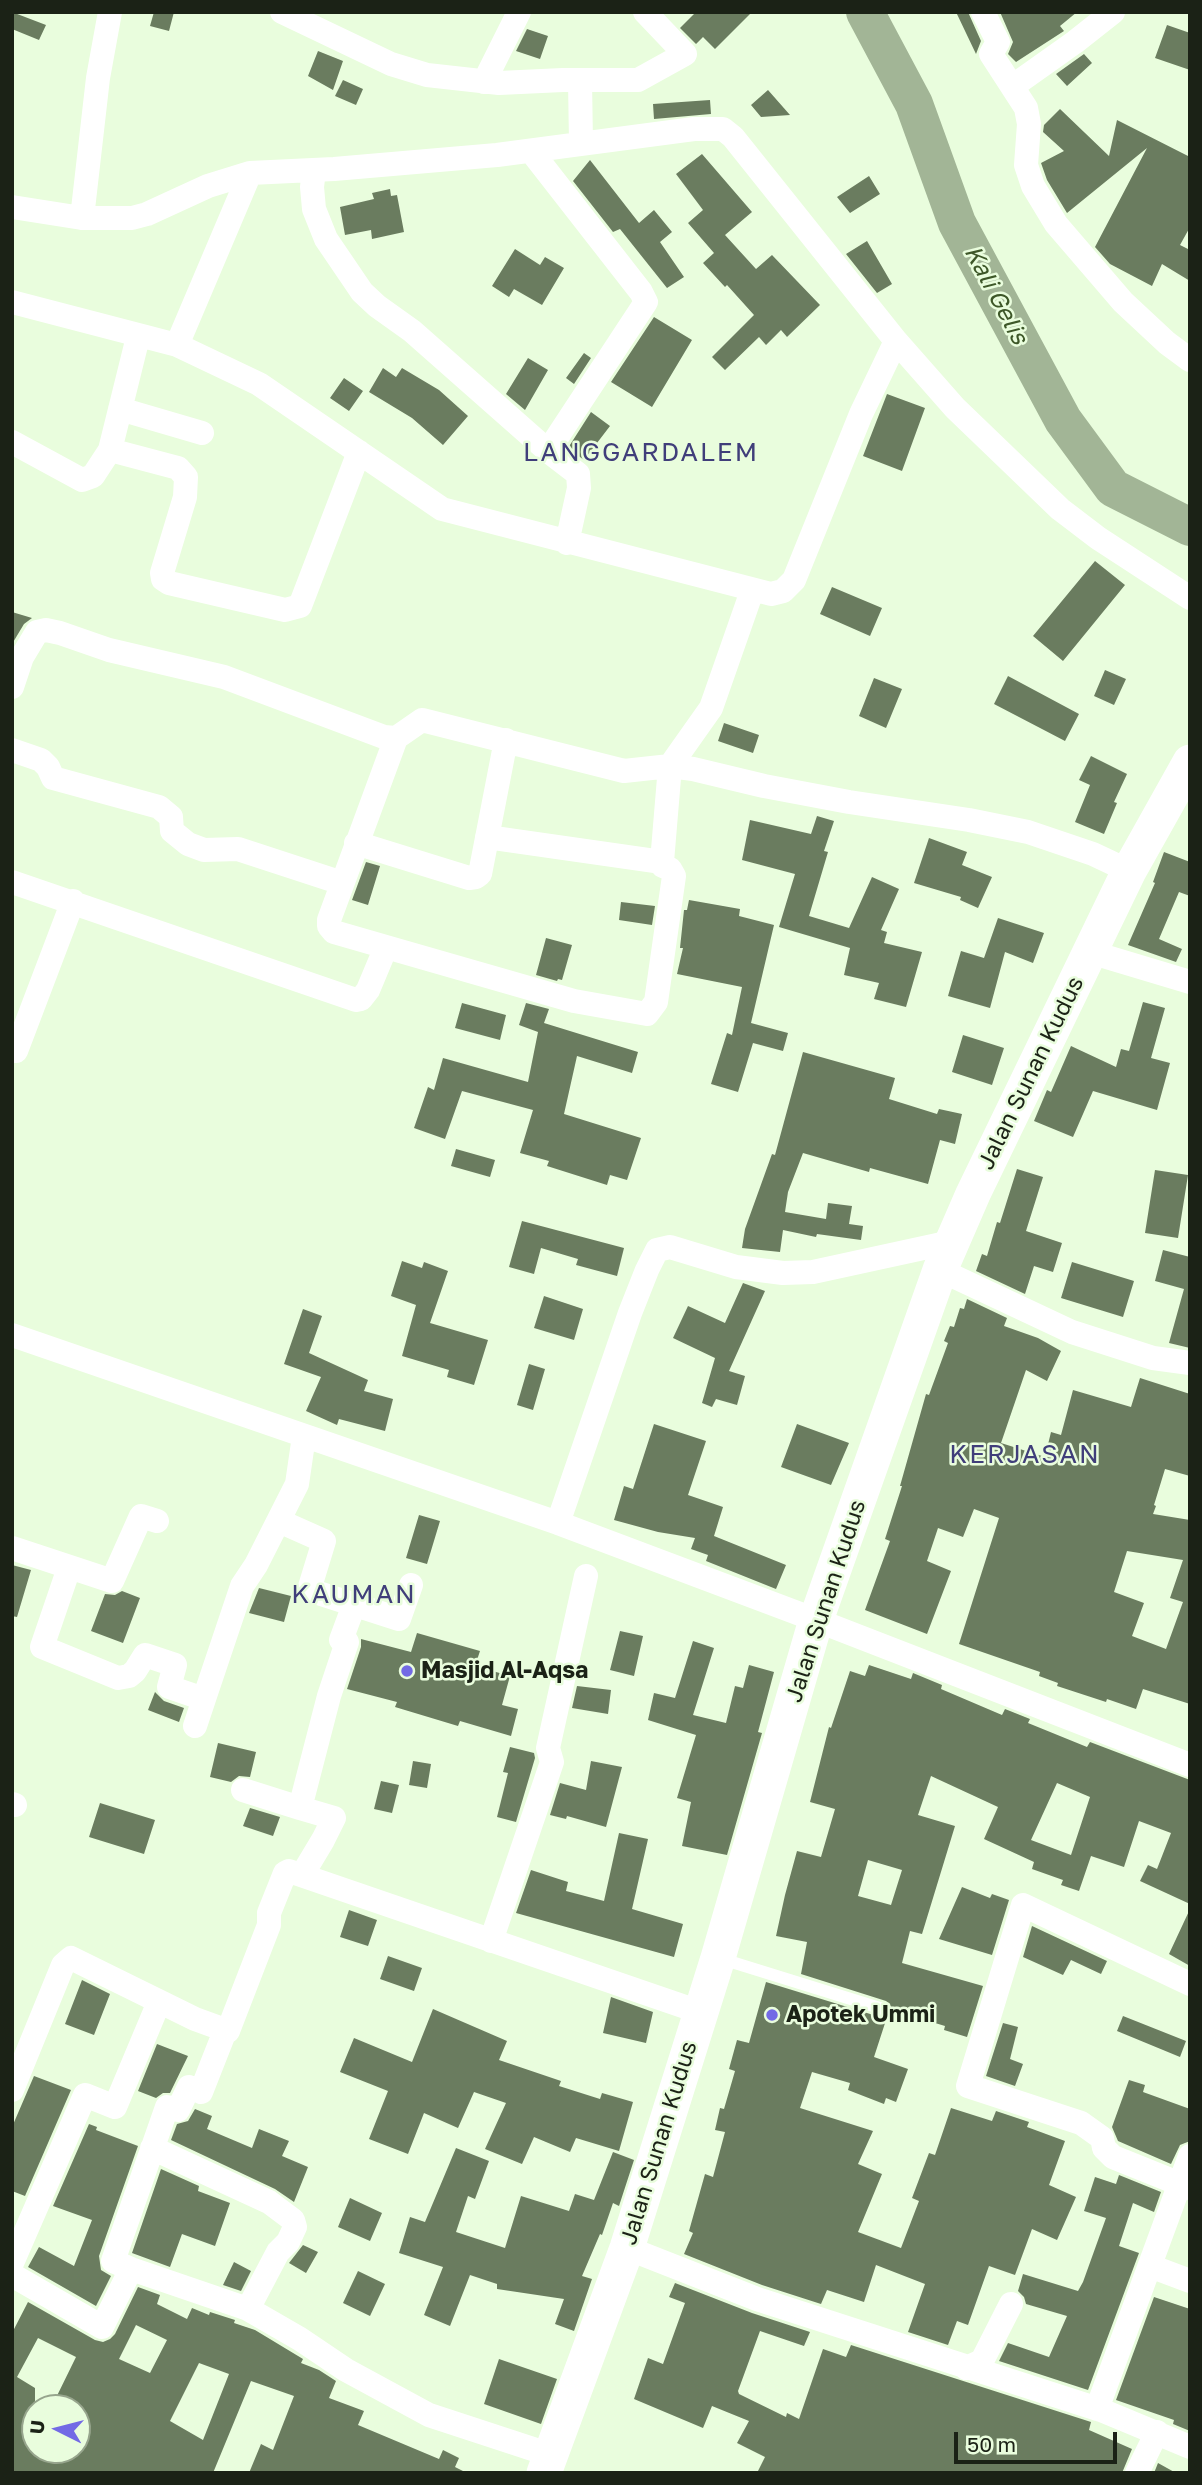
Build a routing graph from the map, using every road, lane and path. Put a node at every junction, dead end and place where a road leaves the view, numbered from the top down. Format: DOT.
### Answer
graph roads {
  1 [pos="282,12"];
  2 [pos="519,12"];
  3 [pos="645,12"];
  4 [pos="983,12"];
  5 [pos="1114,12"];
  6 [pos="109,13"];
  7 [pos="484,82"];
  8 [pos="580,82"];
  9 [pos="1013,86"];
  10 [pos="581,142"];
  11 [pos="531,151"];
  12 [pos="314,170"];
  13 [pos="250,173"];
  14 [pos="12,207"];
  15 [pos="82,218"];
  16 [pos="12,302"];
  17 [pos="138,337"];
  18 [pos="896,341"];
  19 [pos="177,345"];
  20 [pos="1190,360"];
  21 [pos="120,410"];
  22 [pos="202,433"];
  23 [pos="12,442"];
  24 [pos="110,450"];
  25 [pos="548,451"];
  26 [pos="359,452"];
  27 [pos="567,543"];
  28 [pos="752,590"];
  29 [pos="1190,598"];
  30 [pos="12,687"];
  31 [pos="397,738"];
  32 [pos="506,740"];
  33 [pos="12,750"];
  34 [pos="1190,762"];
  35 [pos="670,766"];
  36 [pos="487,837"];
  37 [pos="356,843"];
  38 [pos="662,862"];
  39 [pos="1129,871"];
  40 [pos="12,882"];
  41 [pos="342,883"];
  42 [pos="72,901"];
  43 [pos="386,947"];
  44 [pos="1090,951"];
  45 [pos="1190,982"];
  46 [pos="12,1050"];
  47 [pos="945,1256"];
  48 [pos="12,1335"];
  49 [pos="1190,1363"];
  50 [pos="304,1436"];
  51 [pos="157,1521"];
  52 [pos="279,1521"];
  53 [pos="558,1523"];
  54 [pos="12,1548"];
  55 [pos="69,1567"];
  56 [pos="586,1576"];
  57 [pos="411,1585"];
  58 [pos="354,1605"];
  59 [pos="816,1620"];
  60 [pos="204,1699"];
  61 [pos="195,1726"];
  62 [pos="1190,1765"];
  63 [pos="243,1790"];
  64 [pos="300,1808"];
  65 [pos="302,1875"];
  66 [pos="491,1941"];
  67 [pos="718,1958"];
  68 [pos="1190,1984"];
  69 [pos="159,2002"];
  70 [pos="883,2009"];
  71 [pos="700,2012"];
  72 [pos="225,2031"];
  73 [pos="12,2090"];
  74 [pos="152,2148"];
  75 [pos="1190,2157"];
  76 [pos="1184,2186"];
  77 [pos="627,2248"];
  78 [pos="12,2263"];
  79 [pos="1150,2266"];
  80 [pos="131,2269"];
  81 [pos="12,2275"];
  82 [pos="1190,2281"];
  83 [pos="1011,2304"];
  84 [pos="248,2309"];
  85 [pos="966,2368"];
  86 [pos="1097,2409"];
  87 [pos="1157,2432"];
  88 [pos="1190,2447"];
  89 [pos="548,2464"];
  90 [pos="1137,2473"];
  1 -- 7 [label="street"];
  2 -- 7 [label="street"];
  3 -- 8 [label="street"];
  4 -- 9 [label="street"];
  5 -- 9 [label="street"];
  6 -- 15 [label="street"];
  7 -- 8 [label="street"];
  8 -- 10 [label="street"];
  9 -- 20 [label="street"];
  10 -- 11 [label="street"];
  10 -- 18 [label="street"];
  11 -- 12 [label="street"];
  11 -- 25 [label="street"];
  12 -- 13 [label="street"];
  12 -- 25 [label="street"];
  13 -- 15 [label="street"];
  13 -- 19 [label="street"];
  14 -- 15 [label="street"];
  16 -- 17 [label="street"];
  17 -- 19 [label="street"];
  17 -- 21 [label="street"];
  18 -- 28 [label="street"];
  18 -- 29 [label="street"];
  19 -- 26 [label="street"];
  21 -- 22 [label="street"];
  21 -- 24 [label="street"];
  23 -- 24 [label="street"];
  24 -- 26 [label="street"];
  25 -- 27 [label="street"];
  26 -- 27 [label="street"];
  27 -- 28 [label="street"];
  28 -- 35 [label="street"];
  30 -- 31 [label="street"];
  31 -- 32 [label="street"];
  31 -- 37 [label="street"];
  32 -- 35 [label="street"];
  32 -- 36 [label="street"];
  33 -- 41 [label="street"];
  34 -- 39 [label="main road, Jalan Sunan Kudus"];
  35 -- 38 [label="street"];
  35 -- 39 [label="street"];
  36 -- 37 [label="street"];
  36 -- 38 [label="street"];
  37 -- 41 [label="street"];
  38 -- 43 [label="street"];
  39 -- 44 [label="main road, Jalan Sunan Kudus"];
  40 -- 42 [label="street"];
  41 -- 43 [label="street"];
  42 -- 43 [label="street"];
  42 -- 46 [label="street"];
  44 -- 45 [label="street"];
  44 -- 47 [label="main road, Jalan Sunan Kudus"];
  47 -- 49 [label="street"];
  47 -- 53 [label="street"];
  47 -- 59 [label="main road, Jalan Sunan Kudus"];
  48 -- 50 [label="street"];
  50 -- 52 [label="street"];
  50 -- 53 [label="street"];
  51 -- 55 [label="street"];
  52 -- 58 [label="street"];
  52 -- 60 [label="street"];
  53 -- 59 [label="street"];
  54 -- 55 [label="street"];
  55 -- 60 [label="street"];
  56 -- 66 [label="street"];
  57 -- 58 [label="street"];
  58 -- 64 [label="street"];
  59 -- 62 [label="street"];
  59 -- 67 [label="main road, Jalan Sunan Kudus"];
  60 -- 61 [label="street"];
  63 -- 64 [label="street"];
  64 -- 65 [label="street"];
  65 -- 66 [label="street"];
  65 -- 72 [label="street"];
  66 -- 71 [label="street"];
  67 -- 70 [label="lane"];
  67 -- 71 [label="main road, Jalan Sunan Kudus"];
  68 -- 76 [label="street"];
  69 -- 72 [label="street"];
  69 -- 73 [label="street"];
  69 -- 78 [label="street"];
  71 -- 77 [label="main road, Jalan Sunan Kudus"];
  72 -- 74 [label="street"];
  74 -- 80 [label="street"];
  74 -- 84 [label="street"];
  75 -- 76 [label="street"];
  76 -- 79 [label="street"];
  77 -- 85 [label="street"];
  77 -- 89 [label="main road, Jalan Sunan Kudus"];
  79 -- 82 [label="street"];
  79 -- 86 [label="street"];
  80 -- 81 [label="street"];
  80 -- 84 [label="street"];
  83 -- 85 [label="street"];
  84 -- 89 [label="street"];
  85 -- 86 [label="street"];
  86 -- 87 [label="street"];
  87 -- 88 [label="street"];
  87 -- 90 [label="street"];
}
